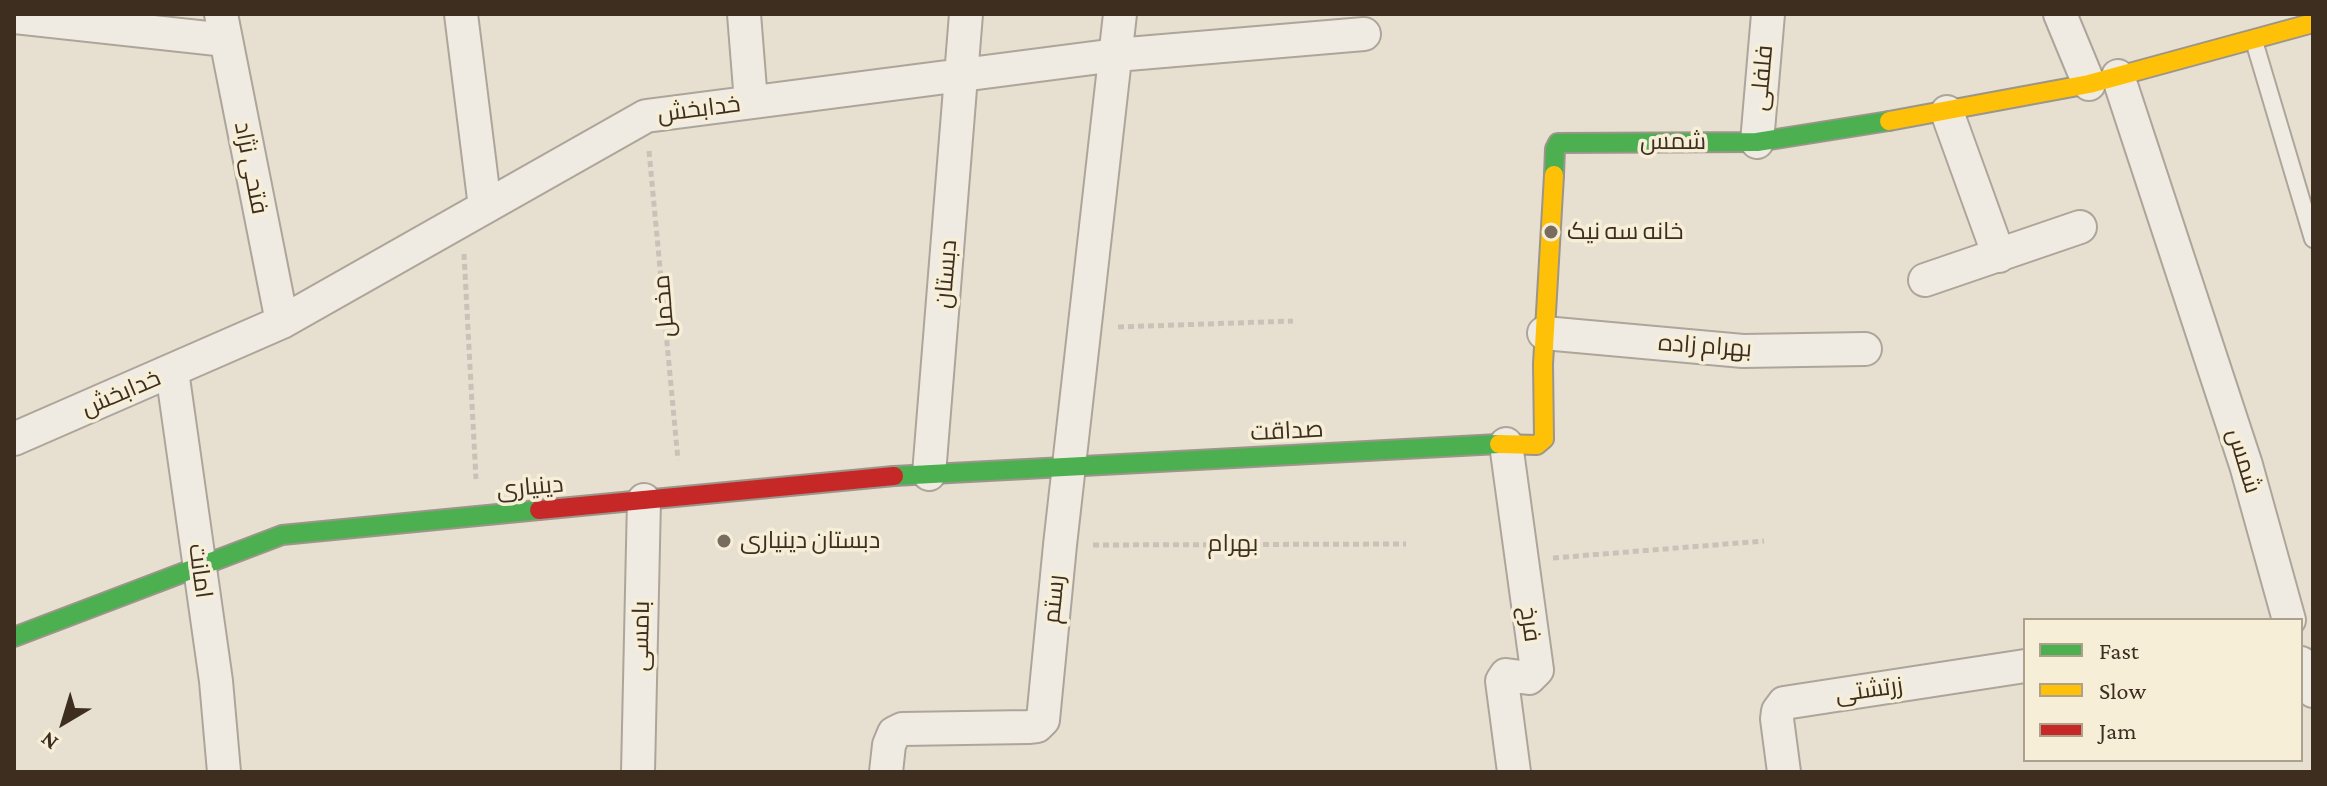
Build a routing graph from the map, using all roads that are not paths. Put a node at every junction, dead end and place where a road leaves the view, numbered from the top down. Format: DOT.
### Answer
graph roads {
  1 [pos="461,14"];
  2 [pos="744,14"];
  3 [pos="966,14"];
  4 [pos="1120,14"];
  5 [pos="1768,14"];
  6 [pos="2060,14"];
  7 [pos="15,17"];
  8 [pos="2313,23"];
  9 [pos="223,27"];
  10 [pos="1364,34"];
  11 [pos="2253,40"];
  12 [pos="1116,55"];
  13 [pos="963,75"];
  14 [pos="2103,80"];
  15 [pos="751,102"];
  16 [pos="1947,112"];
  17 [pos="1757,142"];
  18 [pos="474,214"];
  19 [pos="2080,227"];
  20 [pos="2313,239"];
  21 [pos="1999,256"];
  22 [pos="1925,280"];
  23 [pos="282,322"];
  24 [pos="1544,333"];
  25 [pos="1865,349"];
  26 [pos="172,371"];
  27 [pos="14,439"];
  28 [pos="1506,444"];
  29 [pos="1069,467"];
  30 [pos="929,474"];
  31 [pos="644,500"];
  32 [pos="199,565"];
  33 [pos="2288,618"];
  34 [pos="14,637"];
  35 [pos="2023,666"];
  36 [pos="2303,668"];
  37 [pos="2313,691"];
  38 [pos="224,772"];
  39 [pos="638,772"];
  40 [pos="886,772"];
  41 [pos="1514,772"];
  42 [pos="1784,772"];
  1 -- 18 [label="street"];
  2 -- 15 [label="street"];
  3 -- 13 [label="street, دبستان"];
  4 -- 12 [label="street, رستم"];
  5 -- 17 [label="street, فلفلی"];
  6 -- 14 [label="street"];
  7 -- 9 [label="street"];
  8 -- 11 [label="street, شمس"];
  9 -- 23 [label="street, فتحی نژاد"];
  10 -- 12 [label="street, خدابخش"];
  11 -- 14 [label="street, شمس"];
  11 -- 20 [label="lane"];
  12 -- 13 [label="street, خدابخش"];
  12 -- 29 [label="street, رستم"];
  13 -- 15 [label="street, خدابخش"];
  13 -- 30 [label="street, دبستان"];
  14 -- 16 [label="street, شمس"];
  14 -- 33 [label="street, شمس"];
  15 -- 18 [label="street, خدابخش"];
  16 -- 17 [label="street, شمس"];
  16 -- 21 [label="street"];
  17 -- 24 [label="street, شمس"];
  18 -- 23 [label="street, خدابخش"];
  19 -- 21 [label="street"];
  21 -- 22 [label="street"];
  23 -- 26 [label="street, خدابخش"];
  24 -- 25 [label="street, بهرام زاده"];
  24 -- 28 [label="street, شمس"];
  26 -- 27 [label="street, خدابخش"];
  26 -- 32 [label="street, امانت"];
  28 -- 29 [label="street, صداقت"];
  28 -- 41 [label="street, فرخ"];
  29 -- 30 [label="street, دینیاری"];
  29 -- 40 [label="street, رستم"];
  30 -- 31 [label="street, دینیاری"];
  31 -- 32 [label="street, دینیاری"];
  31 -- 39 [label="street, بامسی"];
  32 -- 34 [label="street, دینیاری"];
  32 -- 38 [label="street, امانت"];
  35 -- 42 [label="street, زرتشتی"];
  36 -- 37 [label="street"];
}
